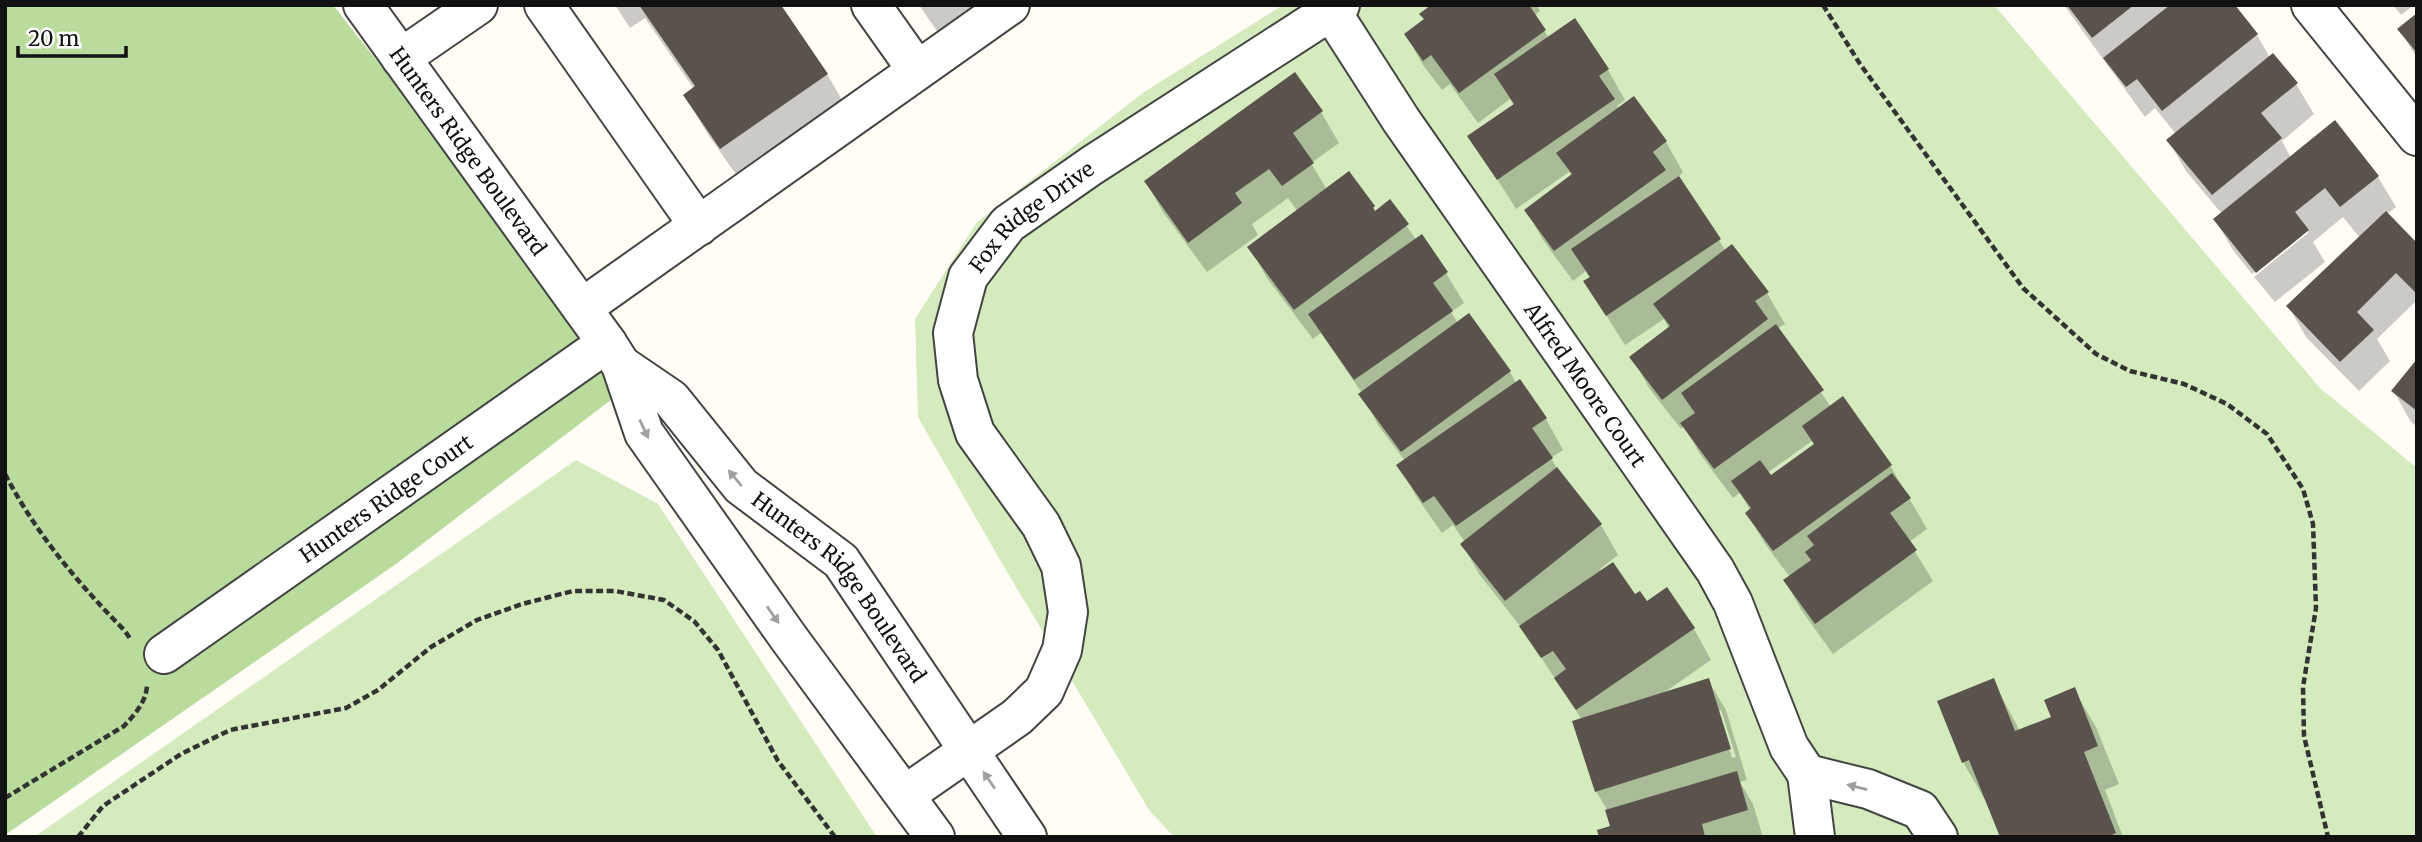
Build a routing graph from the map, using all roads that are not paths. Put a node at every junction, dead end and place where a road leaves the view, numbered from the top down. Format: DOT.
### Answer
graph roads {
  1 [pos="363,5"];
  2 [pos="478,5"];
  3 [pos="544,5"];
  4 [pos="871,5"];
  5 [pos="1010,5"];
  6 [pos="2311,5"];
  7 [pos="1335,8"];
  8 [pos="401,58"];
  9 [pos="917,70"];
  10 [pos="2417,136"];
  11 [pos="699,226"];
  12 [pos="582,308"];
  13 [pos="614,354"];
  14 [pos="148,658"];
  15 [pos="969,749"];
  16 [pos="1807,774"];
  17 [pos="905,795"];
  18 [pos="935,837"];
  19 [pos="1027,837"];
  20 [pos="1815,837"];
  21 [pos="1938,837"];
  1 -- 8 [label="street, Hunters Ridge Boulevard"];
  2 -- 8 [label="street"];
  3 -- 11 [label="street"];
  4 -- 9 [label="street"];
  5 -- 9 [label="street"];
  6 -- 10 [label="street"];
  7 -- 15 [label="street, Fox Ridge Drive"];
  7 -- 16 [label="street, Alfred Moore Court"];
  8 -- 12 [label="street, Hunters Ridge Boulevard"];
  9 -- 11 [label="street"];
  11 -- 12 [label="street"];
  12 -- 13 [label="street, Hunters Ridge Boulevard"];
  13 -- 14 [label="street, Hunters Ridge Court"];
  15 -- 13 [label="street, Hunters Ridge Boulevard, one-way"];
  13 -- 17 [label="street, Hunters Ridge Boulevard, one-way"];
  15 -- 17 [label="street, Fox Ridge Drive"];
  19 -- 15 [label="street, Hunters Ridge Boulevard, one-way"];
  16 -- 20 [label="street, Alfred Moore Court"];
  21 -- 16 [label="street, one-way"];
  17 -- 18 [label="street, Hunters Ridge Boulevard"];
}
